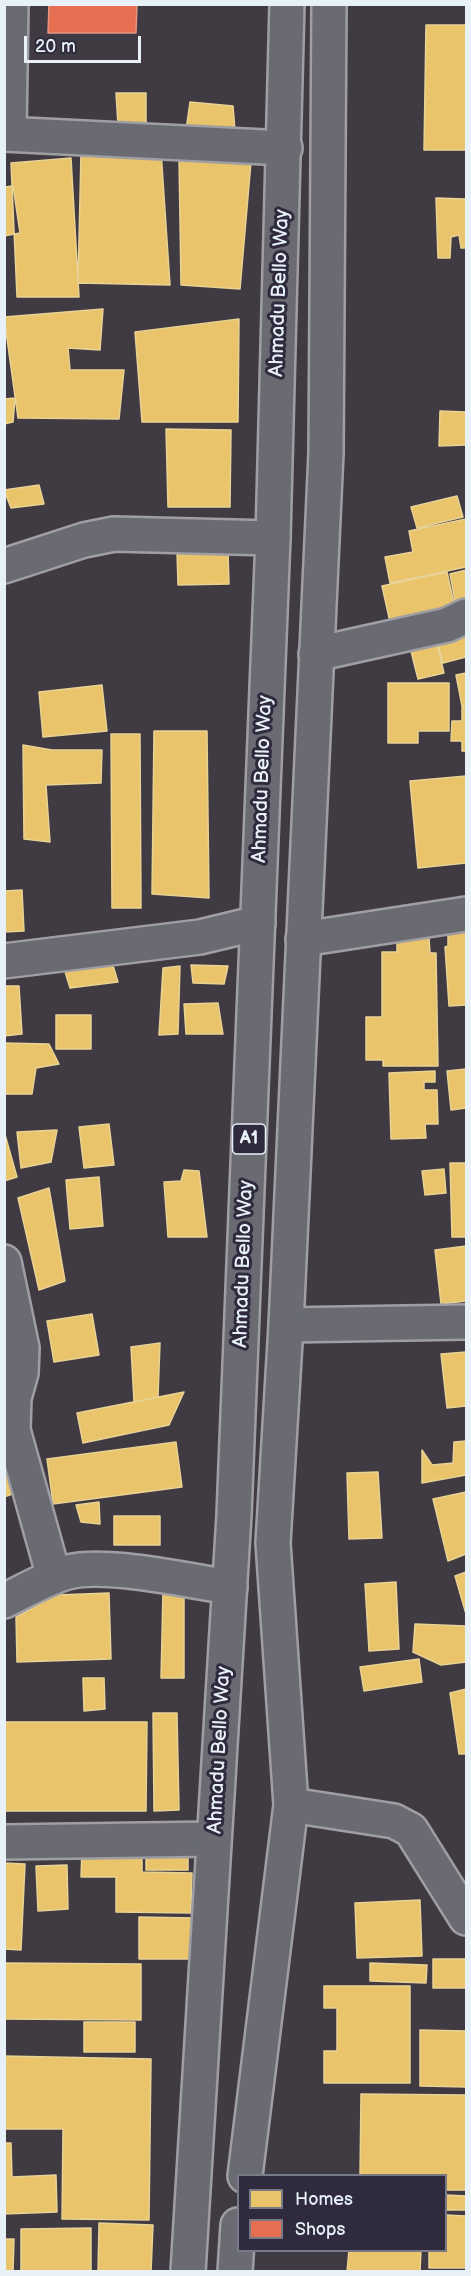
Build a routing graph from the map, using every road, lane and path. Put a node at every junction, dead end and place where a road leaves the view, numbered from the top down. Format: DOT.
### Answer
graph roads {
  1 [pos="11,4"];
  2 [pos="287,4"];
  3 [pos="329,4"];
  4 [pos="7,134"];
  5 [pos="285,148"];
  6 [pos="273,538"];
  7 [pos="4,566"];
  8 [pos="466,616"];
  9 [pos="316,654"];
  10 [pos="466,914"];
  11 [pos="258,923"];
  12 [pos="303,939"];
  13 [pos="4,961"];
  14 [pos="4,1262"];
  15 [pos="466,1322"];
  16 [pos="286,1325"];
  17 [pos="54,1577"];
  18 [pos="230,1587"];
  19 [pos="4,1601"];
  20 [pos="291,1805"];
  21 [pos="214,1839"];
  22 [pos="4,1842"];
  23 [pos="466,1918"];
  24 [pos="245,2174"];
  25 [pos="237,2240"];
  26 [pos="188,2271"];
  27 [pos="235,2271"];
  1 -- 4 [label="main road"];
  2 -- 5 [label="main road, Ahmadu Bello Way / A1"];
  3 -- 9 [label="main road, A1"];
  4 -- 5 [label="main road"];
  5 -- 6 [label="main road, Ahmadu Bello Way / A1"];
  6 -- 7 [label="main road"];
  6 -- 11 [label="main road, Ahmadu Bello Way / A1"];
  8 -- 9 [label="main road"];
  9 -- 12 [label="main road, A1"];
  10 -- 12 [label="main road"];
  11 -- 13 [label="main road"];
  11 -- 18 [label="main road, Ahmadu Bello Way / A1"];
  12 -- 16 [label="main road, A1"];
  14 -- 17 [label="main road"];
  15 -- 16 [label="main road"];
  16 -- 20 [label="main road, A1"];
  17 -- 18 [label="main road"];
  17 -- 19 [label="main road"];
  18 -- 21 [label="main road, Ahmadu Bello Way / A1"];
  20 -- 23 [label="main road"];
  20 -- 24 [label="main road, A1"];
  21 -- 22 [label="main road"];
  21 -- 26 [label="main road, Ahmadu Bello Way / A1"];
  25 -- 27 [label="main road"];
}
